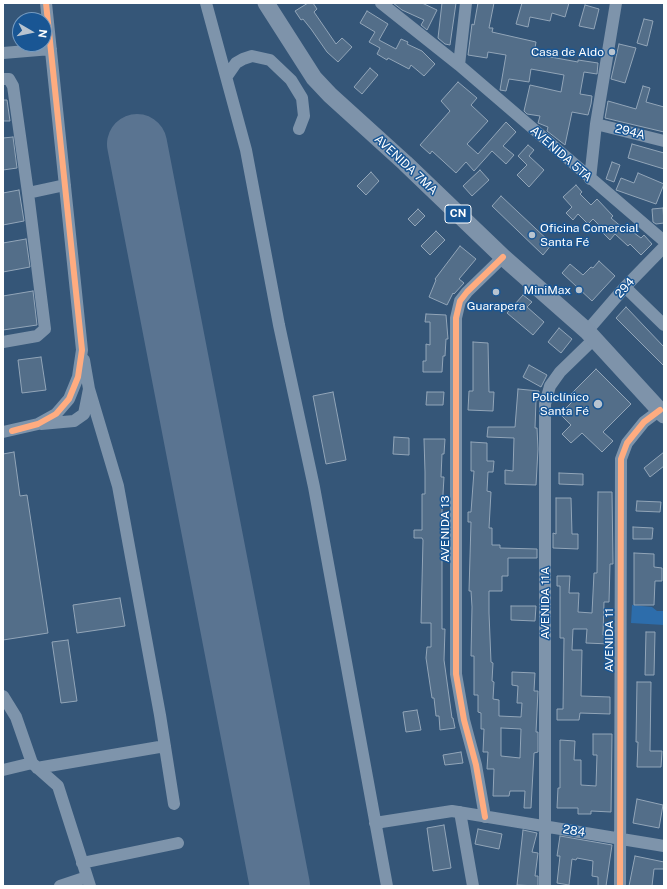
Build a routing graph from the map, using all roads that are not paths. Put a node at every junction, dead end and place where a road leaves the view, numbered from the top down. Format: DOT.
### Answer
graph roads {
  1 [pos="206,3"];
  2 [pos="266,3"];
  3 [pos="381,3"];
  4 [pos="466,3"];
  5 [pos="616,3"];
  6 [pos="15,52"];
  7 [pos="51,52"];
  8 [pos="3,53"];
  9 [pos="459,64"];
  10 [pos="227,76"];
  11 [pos="3,78"];
  12 [pos="596,124"];
  13 [pos="299,129"];
  14 [pos="664,141"];
  15 [pos="590,179"];
  16 [pos="65,185"];
  17 [pos="28,193"];
  18 [pos="662,237"];
  19 [pos="664,247"];
  20 [pos="503,257"];
  21 [pos="625,287"];
  22 [pos="664,325"];
  23 [pos="591,335"];
  24 [pos="3,342"];
  25 [pos="82,350"];
  26 [pos="89,389"];
  27 [pos="662,413"];
  28 [pos="38,424"];
  29 [pos="7,431"];
  30 [pos="3,696"];
  31 [pos="165,746"];
  32 [pos="34,766"];
  33 [pos="3,770"];
  34 [pos="174,804"];
  35 [pos="456,811"];
  36 [pos="485,817"];
  37 [pos="375,823"];
  38 [pos="545,826"];
  39 [pos="620,839"];
  40 [pos="178,843"];
  41 [pos="664,846"];
  42 [pos="82,863"];
  43 [pos="88,881"];
  44 [pos="60,886"];
  45 [pos="387,886"];
  46 [pos="473,886"];
  47 [pos="545,886"];
  48 [pos="620,886"];
  1 -- 10 [label="street"];
  2 -- 20 [label="highway, AVENIDA 7MA / CN"];
  3 -- 9 [label="street, AVENIDA 5TA"];
  4 -- 9 [label="street"];
  5 -- 12 [label="street"];
  6 -- 8 [label="street"];
  7 -- 16 [label="street"];
  9 -- 15 [label="street, AVENIDA 5TA"];
  10 -- 13 [label="street"];
  10 -- 37 [label="street"];
  11 -- 17 [label="street"];
  12 -- 14 [label="street, 294A"];
  12 -- 15 [label="street"];
  15 -- 18 [label="street, AVENIDA 5TA"];
  16 -- 17 [label="street"];
  16 -- 25 [label="street"];
  17 -- 24 [label="street"];
  19 -- 21 [label="street, 294"];
  20 -- 23 [label="highway, AVENIDA 7MA / CN"];
  20 -- 36 [label="street, AVENIDA 13"];
  21 -- 22 [label="street"];
  21 -- 23 [label="street, 294"];
  23 -- 27 [label="highway, AVENIDA 7MA / CN"];
  23 -- 38 [label="street, AVENIDA 11A"];
  25 -- 26 [label="street"];
  25 -- 28 [label="street"];
  26 -- 28 [label="street"];
  26 -- 31 [label="street"];
  27 -- 39 [label="street, AVENIDA 11"];
  28 -- 29 [label="street"];
  30 -- 32 [label="street"];
  31 -- 32 [label="street"];
  31 -- 34 [label="street"];
  32 -- 33 [label="street"];
  32 -- 42 [label="street"];
  35 -- 36 [label="street"];
  35 -- 37 [label="street"];
  35 -- 46 [label="street"];
  36 -- 38 [label="street, 284"];
  37 -- 45 [label="street"];
  38 -- 39 [label="street, 284"];
  38 -- 47 [label="street, AVENIDA 11A"];
  39 -- 41 [label="street, 284"];
  39 -- 48 [label="street, AVENIDA 11"];
  40 -- 42 [label="street"];
  42 -- 43 [label="street"];
  43 -- 44 [label="street"];
}
